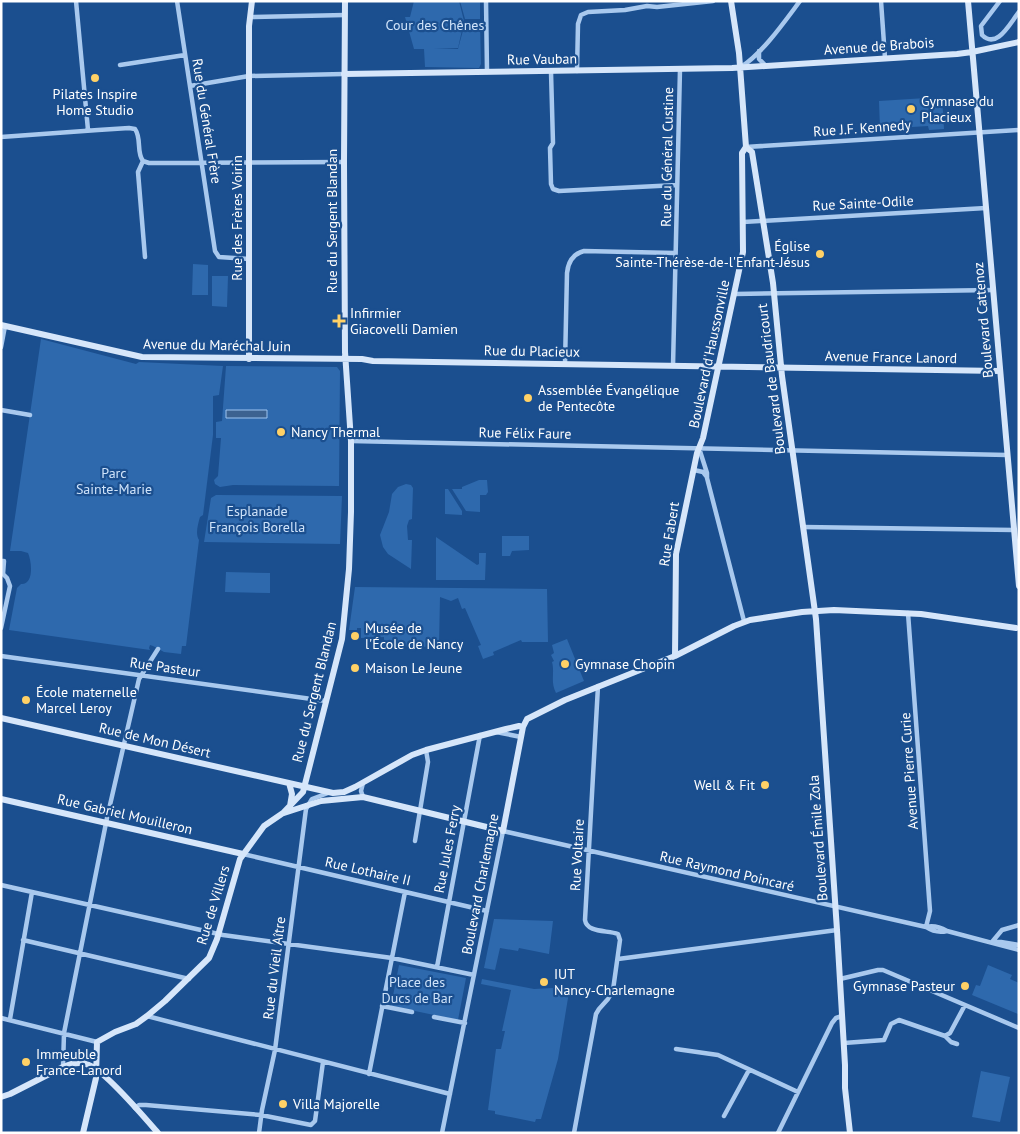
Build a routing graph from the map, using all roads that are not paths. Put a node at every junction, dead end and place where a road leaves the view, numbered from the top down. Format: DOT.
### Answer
graph roads {
  1 [pos="76,1"];
  2 [pos="177,1"];
  3 [pos="252,1"];
  4 [pos="345,1"];
  5 [pos="486,1"];
  6 [pos="712,1"];
  7 [pos="730,1"];
  8 [pos="800,1"];
  9 [pos="881,1"];
  10 [pos="968,1"];
  11 [pos="1000,1"];
  12 [pos="1019,12"];
  13 [pos="345,15"];
  14 [pos="251,17"];
  15 [pos="1014,19"];
  16 [pos="1019,22"];
  17 [pos="1019,42"];
  18 [pos="759,51"];
  19 [pos="972,52"];
  20 [pos="185,55"];
  21 [pos="885,58"];
  22 [pos="120,65"];
  23 [pos="766,66"];
  24 [pos="740,68"];
  25 [pos="680,69"];
  26 [pos="577,71"];
  27 [pos="551,72"];
  28 [pos="487,73"];
  29 [pos="344,74"];
  30 [pos="249,76"];
  31 [pos="190,86"];
  32 [pos="88,130"];
  33 [pos="1019,130"];
  34 [pos="979,132"];
  35 [pos="1,137"];
  36 [pos="746,147"];
  37 [pos="143,161"];
  38 [pos="201,162"];
  39 [pos="249,162"];
  40 [pos="344,162"];
  41 [pos="677,185"];
  42 [pos="986,208"];
  43 [pos="762,220"];
  44 [pos="742,222"];
  45 [pos="676,253"];
  46 [pos="145,257"];
  47 [pos="249,259"];
  48 [pos="993,290"];
  49 [pos="735,294"];
  50 [pos="774,294"];
  51 [pos="3,325"];
  52 [pos="1,347"];
  53 [pos="249,359"];
  54 [pos="346,360"];
  55 [pos="565,364"];
  56 [pos="673,366"];
  57 [pos="719,367"];
  58 [pos="781,368"];
  59 [pos="1000,372"];
  60 [pos="1,410"];
  61 [pos="30,414"];
  62 [pos="350,440"];
  63 [pos="699,448"];
  64 [pos="792,450"];
  65 [pos="1007,455"];
  66 [pos="694,470"];
  67 [pos="707,478"];
  68 [pos="803,527"];
  69 [pos="1014,530"];
  70 [pos="1,561"];
  71 [pos="2,574"];
  72 [pos="1019,586"];
  73 [pos="815,610"];
  74 [pos="908,613"];
  75 [pos="744,622"];
  76 [pos="1018,627"];
  77 [pos="1,628"];
  78 [pos="158,649"];
  79 [pos="1,656"];
  80 [pos="675,656"];
  81 [pos="141,675"];
  82 [pos="598,686"];
  83 [pos="326,701"];
  84 [pos="1,718"];
  85 [pos="523,727"];
  86 [pos="494,732"];
  87 [pos="480,736"];
  88 [pos="521,737"];
  89 [pos="124,746"];
  90 [pos="426,750"];
  91 [pos="288,783"];
  92 [pos="363,783"];
  93 [pos="304,787"];
  94 [pos="328,792"];
  95 [pos="363,797"];
  96 [pos="1,799"];
  97 [pos="306,806"];
  98 [pos="290,807"];
  99 [pos="420,811"];
  100 [pos="283,813"];
  101 [pos="464,822"];
  102 [pos="106,823"];
  103 [pos="503,831"];
  104 [pos="415,841"];
  105 [pos="589,851"];
  106 [pos="243,854"];
  107 [pos="298,867"];
  108 [pos="1,886"];
  109 [pos="32,892"];
  110 [pos="405,892"];
  111 [pos="449,902"];
  112 [pos="90,905"];
  113 [pos="835,906"];
  114 [pos="487,910"];
  115 [pos="1019,925"];
  116 [pos="926,927"];
  117 [pos="837,930"];
  118 [pos="218,934"];
  119 [pos="23,940"];
  120 [pos="992,942"];
  121 [pos="289,944"];
  122 [pos="1019,946"];
  123 [pos="1019,950"];
  124 [pos="80,953"];
  125 [pos="392,958"];
  126 [pos="618,959"];
  127 [pos="437,967"];
  128 [pos="474,975"];
  129 [pos="189,979"];
  130 [pos="840,979"];
  131 [pos="964,1005"];
  132 [pos="382,1006"];
  133 [pos="412,1012"];
  134 [pos="147,1016"];
  135 [pos="842,1016"];
  136 [pos="434,1017"];
  137 [pos="1,1018"];
  138 [pos="10,1019"];
  139 [pos="464,1023"];
  140 [pos="1019,1028"];
  141 [pos="64,1032"];
  142 [pos="945,1036"];
  143 [pos="97,1042"];
  144 [pos="844,1043"];
  145 [pos="957,1044"];
  146 [pos="676,1049"];
  147 [pos="275,1050"];
  148 [pos="323,1062"];
  149 [pos="63,1067"];
  150 [pos="96,1069"];
  151 [pos="749,1070"];
  152 [pos="370,1074"];
  153 [pos="798,1092"];
  154 [pos="450,1094"];
  155 [pos="1,1096"];
  156 [pos="136,1108"];
  157 [pos="261,1115"];
  158 [pos="724,1116"];
  159 [pos="83,1133"];
  160 [pos="158,1133"];
  161 [pos="259,1133"];
  162 [pos="442,1133"];
  163 [pos="574,1133"];
  164 [pos="778,1133"];
  165 [pos="850,1133"];
  1 -- 32 [label="street"];
  2 -- 20 [label="street, Rue du Général Frère"];
  3 -- 14 [label="street, Rue des Frères Voirin"];
  4 -- 13 [label="street, Rue du Sergent Blandan"];
  5 -- 28 [label="street"];
  6 -- 26 [label="street"];
  7 -- 24 [label="street"];
  8 -- 18 [label="street"];
  9 -- 21 [label="street"];
  10 -- 19 [label="street, Boulevard Cattenoz"];
  11 -- 15 [label="street"];
  12 -- 15 [label="street"];
  13 -- 14 [label="street"];
  13 -- 29 [label="street, Rue du Sergent Blandan"];
  14 -- 30 [label="street, Rue des Frères Voirin"];
  15 -- 16 [label="street"];
  17 -- 19 [label="street, Avenue de Brabois"];
  18 -- 23 [label="street"];
  18 -- 24 [label="street"];
  19 -- 21 [label="street, Avenue de Brabois"];
  19 -- 34 [label="street, Boulevard Cattenoz"];
  20 -- 22 [label="street"];
  20 -- 31 [label="street, Rue du Général Frère"];
  21 -- 23 [label="street, Avenue de Brabois"];
  23 -- 24 [label="street, Avenue de Brabois"];
  24 -- 25 [label="street, Rue Vauban"];
  24 -- 36 [label="street"];
  25 -- 26 [label="street, Rue Vauban"];
  25 -- 41 [label="street, Rue du Général Custine"];
  26 -- 27 [label="street, Rue Vauban"];
  27 -- 28 [label="street, Rue Vauban"];
  27 -- 41 [label="street"];
  28 -- 29 [label="street, Rue Vauban"];
  29 -- 30 [label="street"];
  29 -- 40 [label="street, Rue du Sergent Blandan"];
  30 -- 31 [label="street"];
  30 -- 39 [label="street, Rue des Frères Voirin"];
  31 -- 38 [label="street, Rue du Général Frère"];
  32 -- 35 [label="street"];
  32 -- 37 [label="street"];
  33 -- 34 [label="street, Rue J.F. Kennedy"];
  34 -- 36 [label="street, Rue J.F. Kennedy"];
  34 -- 42 [label="street, Boulevard Cattenoz"];
  36 -- 43 [label="street, Boulevard de Baudricourt"];
  36 -- 44 [label="street, Boulevard d'Haussonville"];
  37 -- 38 [label="street"];
  37 -- 46 [label="street"];
  38 -- 39 [label="street"];
  38 -- 47 [label="street, Rue du Général Frère"];
  39 -- 40 [label="street"];
  39 -- 47 [label="street, Rue des Frères Voirin"];
  40 -- 54 [label="street, Rue du Sergent Blandan"];
  41 -- 45 [label="street, Rue du Général Custine"];
  42 -- 43 [label="street, Rue Sainte-Odile"];
  42 -- 48 [label="street, Boulevard Cattenoz"];
  43 -- 44 [label="street, Rue Sainte-Odile"];
  43 -- 50 [label="street, Boulevard de Baudricourt"];
  44 -- 49 [label="street, Boulevard d'Haussonville"];
  45 -- 55 [label="street"];
  45 -- 56 [label="street, Rue du Général Custine"];
  47 -- 53 [label="street, Rue des Frères Voirin"];
  48 -- 50 [label="street"];
  48 -- 59 [label="street, Boulevard Cattenoz"];
  49 -- 50 [label="street"];
  49 -- 57 [label="street, Boulevard d'Haussonville"];
  50 -- 58 [label="street, Boulevard de Baudricourt"];
  51 -- 52 [label="street"];
  51 -- 53 [label="street, Avenue du Maréchal Juin"];
  53 -- 54 [label="street, Avenue du Maréchal Juin"];
  54 -- 55 [label="street, Rue du Placieux"];
  54 -- 62 [label="street, Rue du Sergent Blandan"];
  55 -- 56 [label="street, Rue du Placieux"];
  56 -- 57 [label="street, Rue du Placieux"];
  57 -- 58 [label="street, Avenue France Lanord"];
  57 -- 63 [label="street, Boulevard d'Haussonville"];
  58 -- 59 [label="street, Avenue France Lanord"];
  58 -- 64 [label="street, Boulevard de Baudricourt"];
  59 -- 65 [label="street, Boulevard Cattenoz"];
  60 -- 61 [label="street"];
  62 -- 63 [label="street, Rue Félix Faure"];
  62 -- 83 [label="street, Rue du Sergent Blandan"];
  63 -- 64 [label="street, Rue Félix Faure"];
  63 -- 66 [label="street, Rue Fabert"];
  63 -- 67 [label="street"];
  64 -- 65 [label="street, Rue Félix Faure"];
  64 -- 68 [label="street, Boulevard de Baudricourt"];
  65 -- 69 [label="street, Boulevard Cattenoz"];
  66 -- 67 [label="street"];
  66 -- 80 [label="street, Rue Fabert"];
  67 -- 75 [label="street"];
  68 -- 69 [label="street"];
  68 -- 73 [label="street, Boulevard de Baudricourt"];
  69 -- 72 [label="street, Boulevard Cattenoz"];
  70 -- 71 [label="street"];
  71 -- 77 [label="street"];
  73 -- 74 [label="street"];
  73 -- 75 [label="street"];
  73 -- 113 [label="street, Boulevard Émile Zola"];
  74 -- 76 [label="street"];
  74 -- 116 [label="street, Avenue Pierre Curie"];
  75 -- 80 [label="street"];
  78 -- 81 [label="street"];
  79 -- 81 [label="street, Rue Pasteur"];
  80 -- 82 [label="street"];
  81 -- 83 [label="street, Rue Pasteur"];
  81 -- 89 [label="street"];
  82 -- 85 [label="street"];
  82 -- 105 [label="street, Rue Voltaire"];
  83 -- 93 [label="street, Rue du Sergent Blandan"];
  84 -- 89 [label="street, Rue de Mon Désert"];
  85 -- 86 [label="street"];
  85 -- 88 [label="street, Boulevard Charlemagne"];
  86 -- 87 [label="street"];
  86 -- 88 [label="street"];
  87 -- 90 [label="street"];
  87 -- 101 [label="street, Rue Jules Ferry"];
  88 -- 103 [label="street, Boulevard Charlemagne"];
  89 -- 91 [label="street, Rue de Mon Désert"];
  89 -- 102 [label="street"];
  90 -- 92 [label="street"];
  90 -- 99 [label="street"];
  91 -- 93 [label="street, Rue de Mon Désert"];
  91 -- 98 [label="street"];
  92 -- 94 [label="street, Rue de Mon Désert"];
  92 -- 95 [label="street"];
  93 -- 94 [label="street, Rue de Mon Désert"];
  93 -- 98 [label="street, Rue de Villers"];
  94 -- 97 [label="street"];
  95 -- 97 [label="street"];
  95 -- 99 [label="street"];
  96 -- 102 [label="street, Rue Gabriel Mouilleron"];
  97 -- 100 [label="street"];
  97 -- 107 [label="street, Rue du Vieil Aître"];
  98 -- 100 [label="street, Rue de Villers"];
  99 -- 101 [label="street"];
  99 -- 104 [label="street"];
  100 -- 106 [label="street, Rue de Villers"];
  101 -- 103 [label="street"];
  101 -- 111 [label="street, Rue Jules Ferry"];
  102 -- 106 [label="street, Rue Gabriel Mouilleron"];
  102 -- 112 [label="street"];
  103 -- 105 [label="street, Rue Raymond Poincaré"];
  103 -- 114 [label="street, Boulevard Charlemagne"];
  105 -- 113 [label="street, Rue Raymond Poincaré"];
  105 -- 126 [label="street, Rue Voltaire"];
  106 -- 107 [label="street, Rue Lothaire II"];
  106 -- 118 [label="street, Rue de Villers"];
  107 -- 110 [label="street, Rue Lothaire II"];
  107 -- 121 [label="street, Rue du Vieil Aître"];
  108 -- 109 [label="street"];
  109 -- 112 [label="street"];
  109 -- 119 [label="street"];
  110 -- 111 [label="street, Rue Lothaire II"];
  110 -- 125 [label="street"];
  111 -- 114 [label="street, Rue Lothaire II"];
  111 -- 127 [label="street, Rue Jules Ferry"];
  112 -- 118 [label="street"];
  112 -- 124 [label="street"];
  113 -- 116 [label="street, Rue Raymond Poincaré"];
  113 -- 117 [label="street, Boulevard Émile Zola"];
  114 -- 128 [label="street, Boulevard Charlemagne"];
  115 -- 120 [label="street"];
  116 -- 120 [label="street, Rue Raymond Poincaré"];
  117 -- 126 [label="street"];
  117 -- 130 [label="street, Boulevard Émile Zola"];
  118 -- 121 [label="street"];
  118 -- 129 [label="street, Rue de Villers"];
  119 -- 124 [label="street"];
  119 -- 138 [label="street"];
  120 -- 122 [label="street"];
  120 -- 123 [label="street"];
  121 -- 125 [label="street"];
  121 -- 147 [label="street, Rue du Vieil Aître"];
  124 -- 129 [label="street"];
  124 -- 141 [label="street"];
  125 -- 127 [label="street"];
  125 -- 132 [label="street"];
  126 -- 163 [label="street, Rue Voltaire"];
  127 -- 128 [label="street"];
  128 -- 139 [label="street, Boulevard Charlemagne"];
  129 -- 134 [label="street, Rue de Villers"];
  130 -- 131 [label="street"];
  130 -- 135 [label="street, Boulevard Émile Zola"];
  131 -- 140 [label="street"];
  131 -- 142 [label="street"];
  132 -- 133 [label="street"];
  132 -- 152 [label="street"];
  134 -- 143 [label="street, Rue de Villers"];
  134 -- 147 [label="street"];
  135 -- 144 [label="street, Boulevard Émile Zola"];
  135 -- 153 [label="street"];
  136 -- 139 [label="street"];
  137 -- 138 [label="street"];
  138 -- 141 [label="street"];
  139 -- 154 [label="street, Boulevard Charlemagne"];
  141 -- 143 [label="street"];
  141 -- 149 [label="street"];
  142 -- 144 [label="street"];
  142 -- 145 [label="street"];
  143 -- 150 [label="street"];
  144 -- 165 [label="street, Boulevard Émile Zola"];
  146 -- 151 [label="street"];
  147 -- 148 [label="street"];
  147 -- 157 [label="street, Rue du Vieil Aître"];
  148 -- 152 [label="street"];
  148 -- 157 [label="street"];
  149 -- 150 [label="street"];
  149 -- 155 [label="street"];
  150 -- 156 [label="street"];
  150 -- 159 [label="street"];
  151 -- 153 [label="street"];
  151 -- 158 [label="street"];
  152 -- 154 [label="street"];
  153 -- 164 [label="street"];
  154 -- 162 [label="street, Boulevard Charlemagne"];
  156 -- 157 [label="street"];
  156 -- 160 [label="street"];
  157 -- 161 [label="street, Rue du Vieil Aître"];
}
